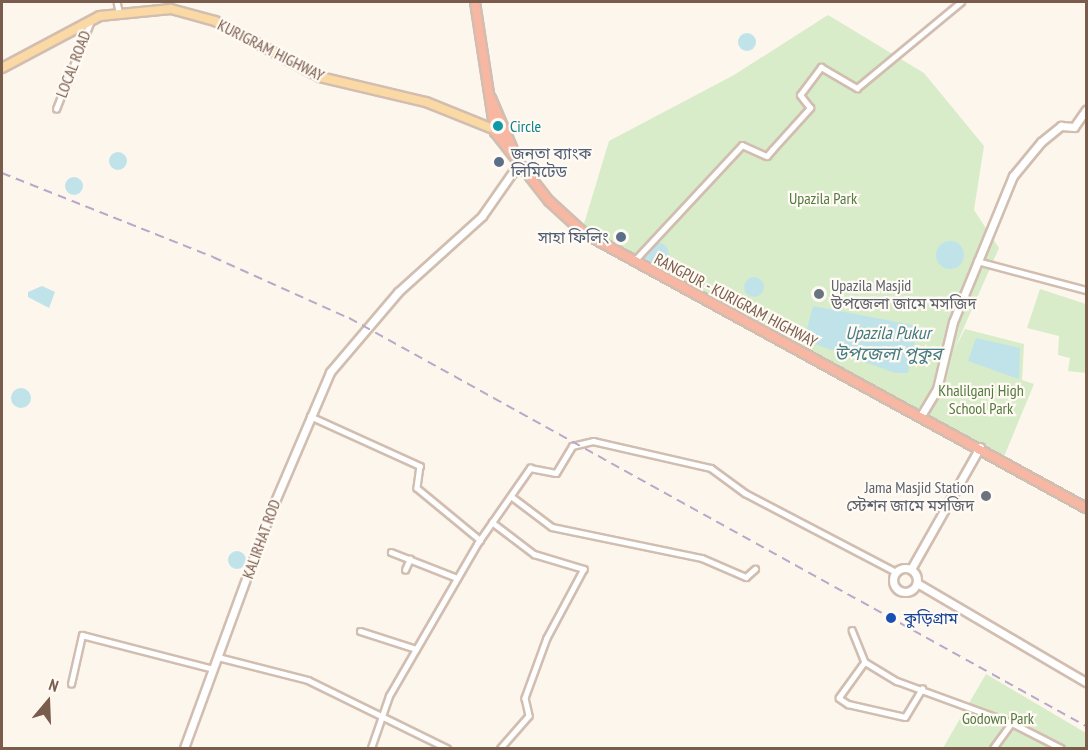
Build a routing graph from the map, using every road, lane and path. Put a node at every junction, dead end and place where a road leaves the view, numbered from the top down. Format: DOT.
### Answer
graph roads {
  1 [pos="117,2"];
  2 [pos="475,2"];
  3 [pos="961,2"];
  4 [pos="119,11"];
  5 [pos="91,20"];
  6 [pos="2,68"];
  7 [pos="489,92"];
  8 [pos="56,109"];
  9 [pos="1086,110"];
  10 [pos="502,120"];
  11 [pos="492,121"];
  12 [pos="477,123"];
  13 [pos="506,131"];
  14 [pos="495,132"];
  15 [pos="519,163"];
  16 [pos="977,261"];
  17 [pos="633,262"];
  18 [pos="1086,290"];
  19 [pos="922,414"];
  20 [pos="309,416"];
  21 [pos="980,447"];
  22 [pos="511,496"];
  23 [pos="1086,508"];
  24 [pos="492,522"];
  25 [pos="480,540"];
  26 [pos="391,552"];
  27 [pos="410,560"];
  28 [pos="754,569"];
  29 [pos="910,569"];
  30 [pos="405,570"];
  31 [pos="896,572"];
  32 [pos="457,578"];
  33 [pos="917,583"];
  34 [pos="852,630"];
  35 [pos="360,631"];
  36 [pos="416,649"];
  37 [pos="218,657"];
  38 [pos="865,662"];
  39 [pos="213,669"];
  40 [pos="1086,682"];
  41 [pos="70,684"];
  42 [pos="922,689"];
  43 [pos="381,721"];
  44 [pos="1012,723"];
  45 [pos="184,748"];
  46 [pos="371,748"];
  47 [pos="447,748"];
  48 [pos="501,748"];
  49 [pos="994,748"];
  50 [pos="1061,748"];
  1 -- 4 [label="street"];
  2 -- 7 [label="highway"];
  3 -- 17 [label="street"];
  4 -- 5 [label="main road, KURIGRAM HIGHWAY"];
  4 -- 12 [label="main road, KURIGRAM HIGHWAY"];
  5 -- 6 [label="main road, KURIGRAM HIGHWAY"];
  5 -- 8 [label="street, LOCAL ROAD"];
  7 -- 10 [label="highway"];
  7 -- 11 [label="highway"];
  9 -- 16 [label="street"];
  10 -- 11 [label="main road, KURIGRAM HIGHWAY"];
  10 -- 13 [label="highway"];
  11 -- 12 [label="main road, KURIGRAM HIGHWAY"];
  11 -- 14 [label="highway"];
  12 -- 14 [label="main road, KURIGRAM HIGHWAY"];
  13 -- 14 [label="main road"];
  13 -- 15 [label="highway"];
  14 -- 15 [label="highway, RANGPUR - KURIGRAM HIGHWAY"];
  15 -- 17 [label="highway, RANGPUR - KURIGRAM HIGHWAY"];
  15 -- 20 [label="street, KALIRHAT ROD"];
  16 -- 18 [label="street"];
  16 -- 19 [label="street"];
  17 -- 19 [label="highway, RANGPUR - KURIGRAM HIGHWAY"];
  19 -- 21 [label="highway, RANGPUR - KURIGRAM HIGHWAY"];
  20 -- 25 [label="street"];
  20 -- 37 [label="street, KALIRHAT ROD"];
  21 -- 23 [label="highway, RANGPUR - KURIGRAM HIGHWAY"];
  21 -- 29 [label="street"];
  22 -- 24 [label="street"];
  22 -- 28 [label="street"];
  22 -- 31 [label="street"];
  24 -- 25 [label="street"];
  24 -- 48 [label="street"];
  25 -- 32 [label="street"];
  26 -- 27 [label="street"];
  27 -- 30 [label="street"];
  27 -- 32 [label="street"];
  29 -- 31 [label="street"];
  29 -- 33 [label="street"];
  31 -- 33 [label="street"];
  32 -- 36 [label="street"];
  33 -- 40 [label="street"];
  34 -- 38 [label="street"];
  35 -- 36 [label="street"];
  36 -- 43 [label="street"];
  37 -- 39 [label="street, KALIRHAT ROD"];
  37 -- 43 [label="street"];
  38 -- 42 [label="street"];
  38 -- 42 [label="street"];
  39 -- 41 [label="street"];
  39 -- 45 [label="street, KALIRHAT ROD"];
  42 -- 44 [label="street"];
  43 -- 46 [label="street"];
  43 -- 47 [label="street"];
  44 -- 49 [label="street"];
  44 -- 50 [label="street"];
}
